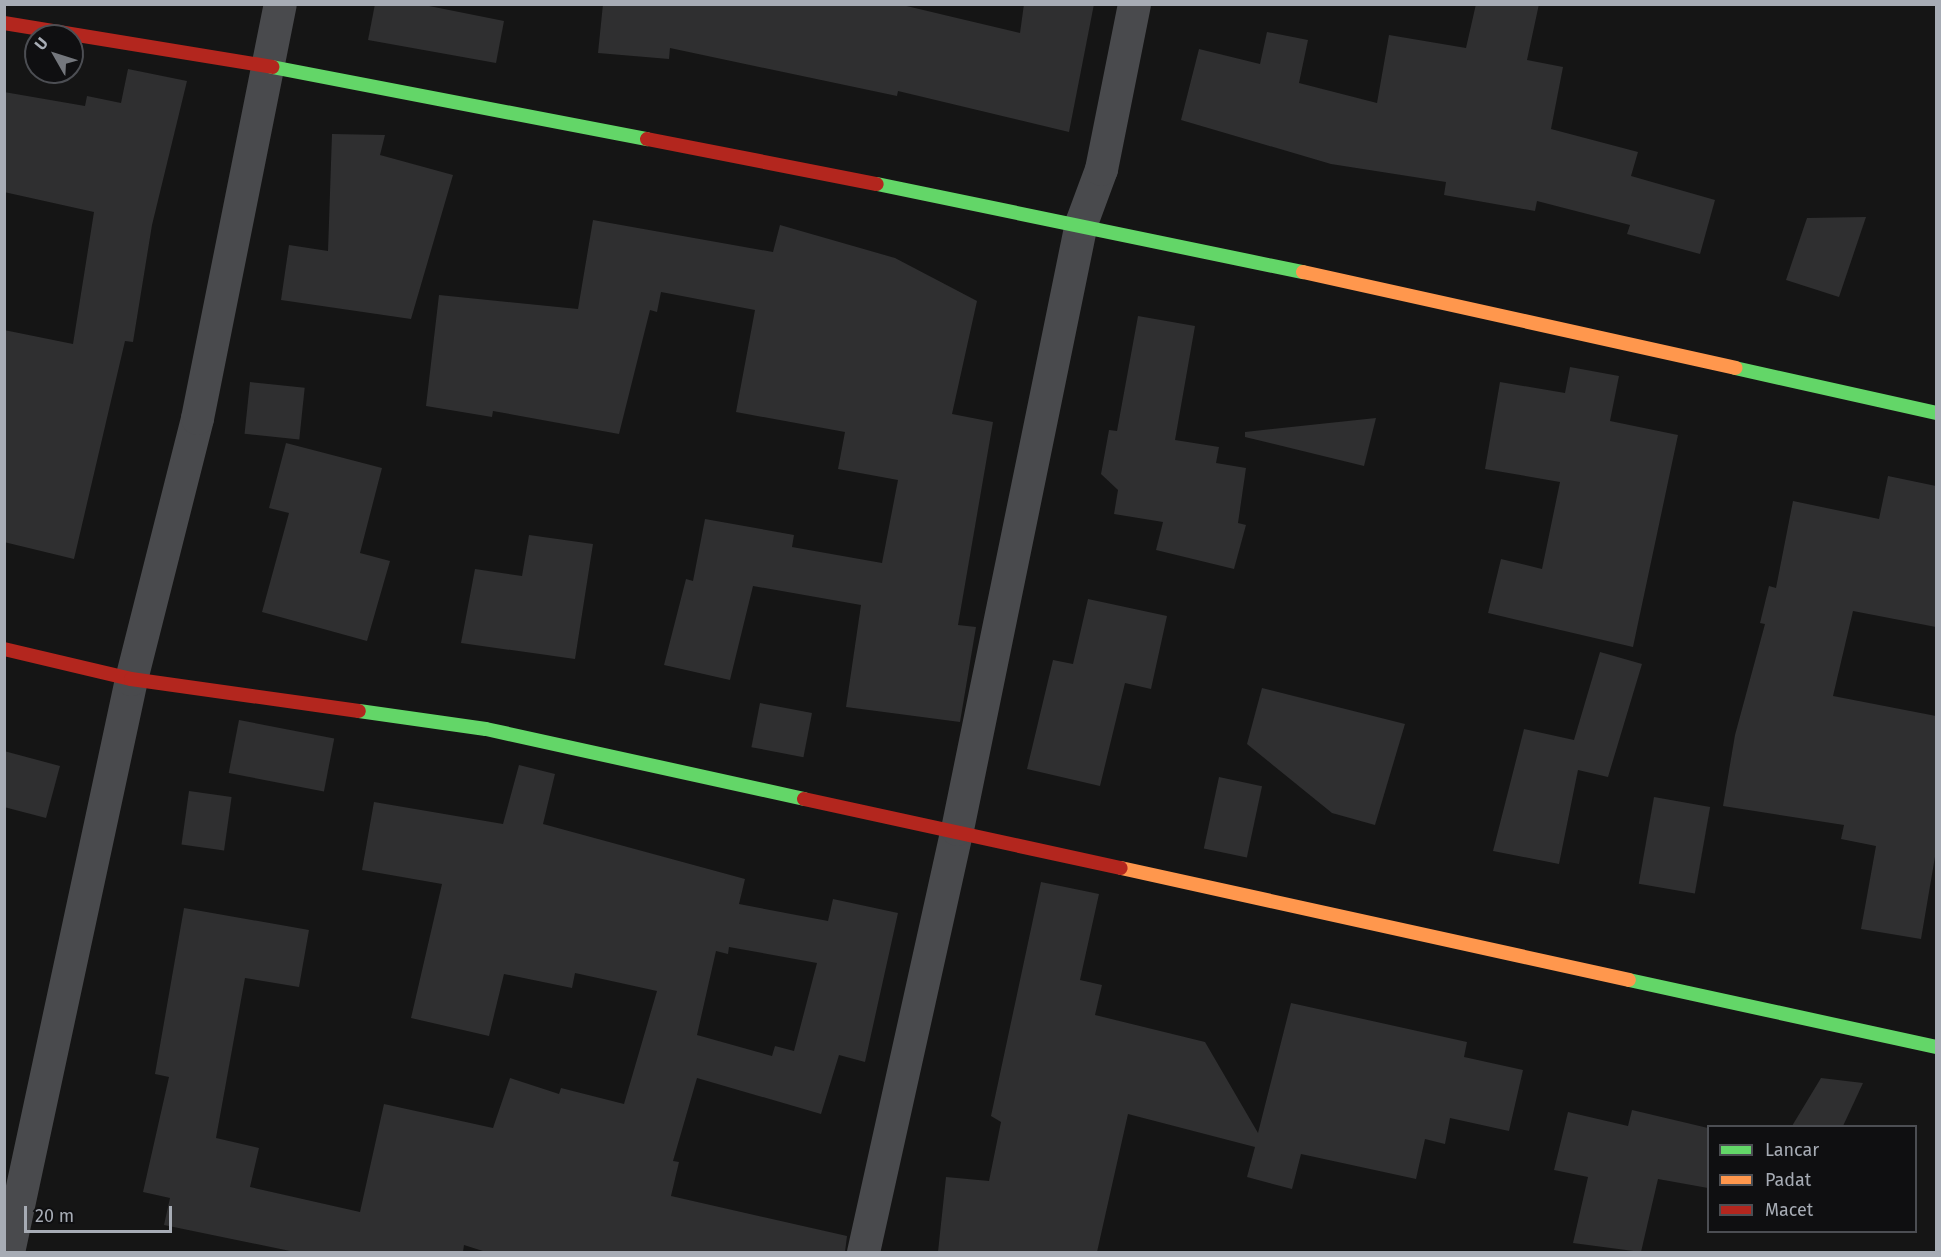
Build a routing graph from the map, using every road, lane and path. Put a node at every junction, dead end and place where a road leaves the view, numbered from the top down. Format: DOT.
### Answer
graph roads {
  1 [pos="280,4"];
  2 [pos="1134,4"];
  3 [pos="4,23"];
  4 [pos="267,66"];
  5 [pos="1081,223"];
  6 [pos="1936,413"];
  7 [pos="4,649"];
  8 [pos="131,679"];
  9 [pos="957,829"];
  10 [pos="1936,1047"];
  11 [pos="8,1252"];
  12 [pos="863,1252"];
  1 -- 4 [label="street"];
  2 -- 5 [label="street"];
  3 -- 4 [label="street"];
  4 -- 5 [label="street"];
  4 -- 8 [label="street"];
  5 -- 6 [label="street"];
  5 -- 9 [label="street"];
  7 -- 8 [label="street"];
  8 -- 9 [label="street"];
  8 -- 11 [label="street"];
  9 -- 10 [label="street"];
  9 -- 12 [label="street"];
}
